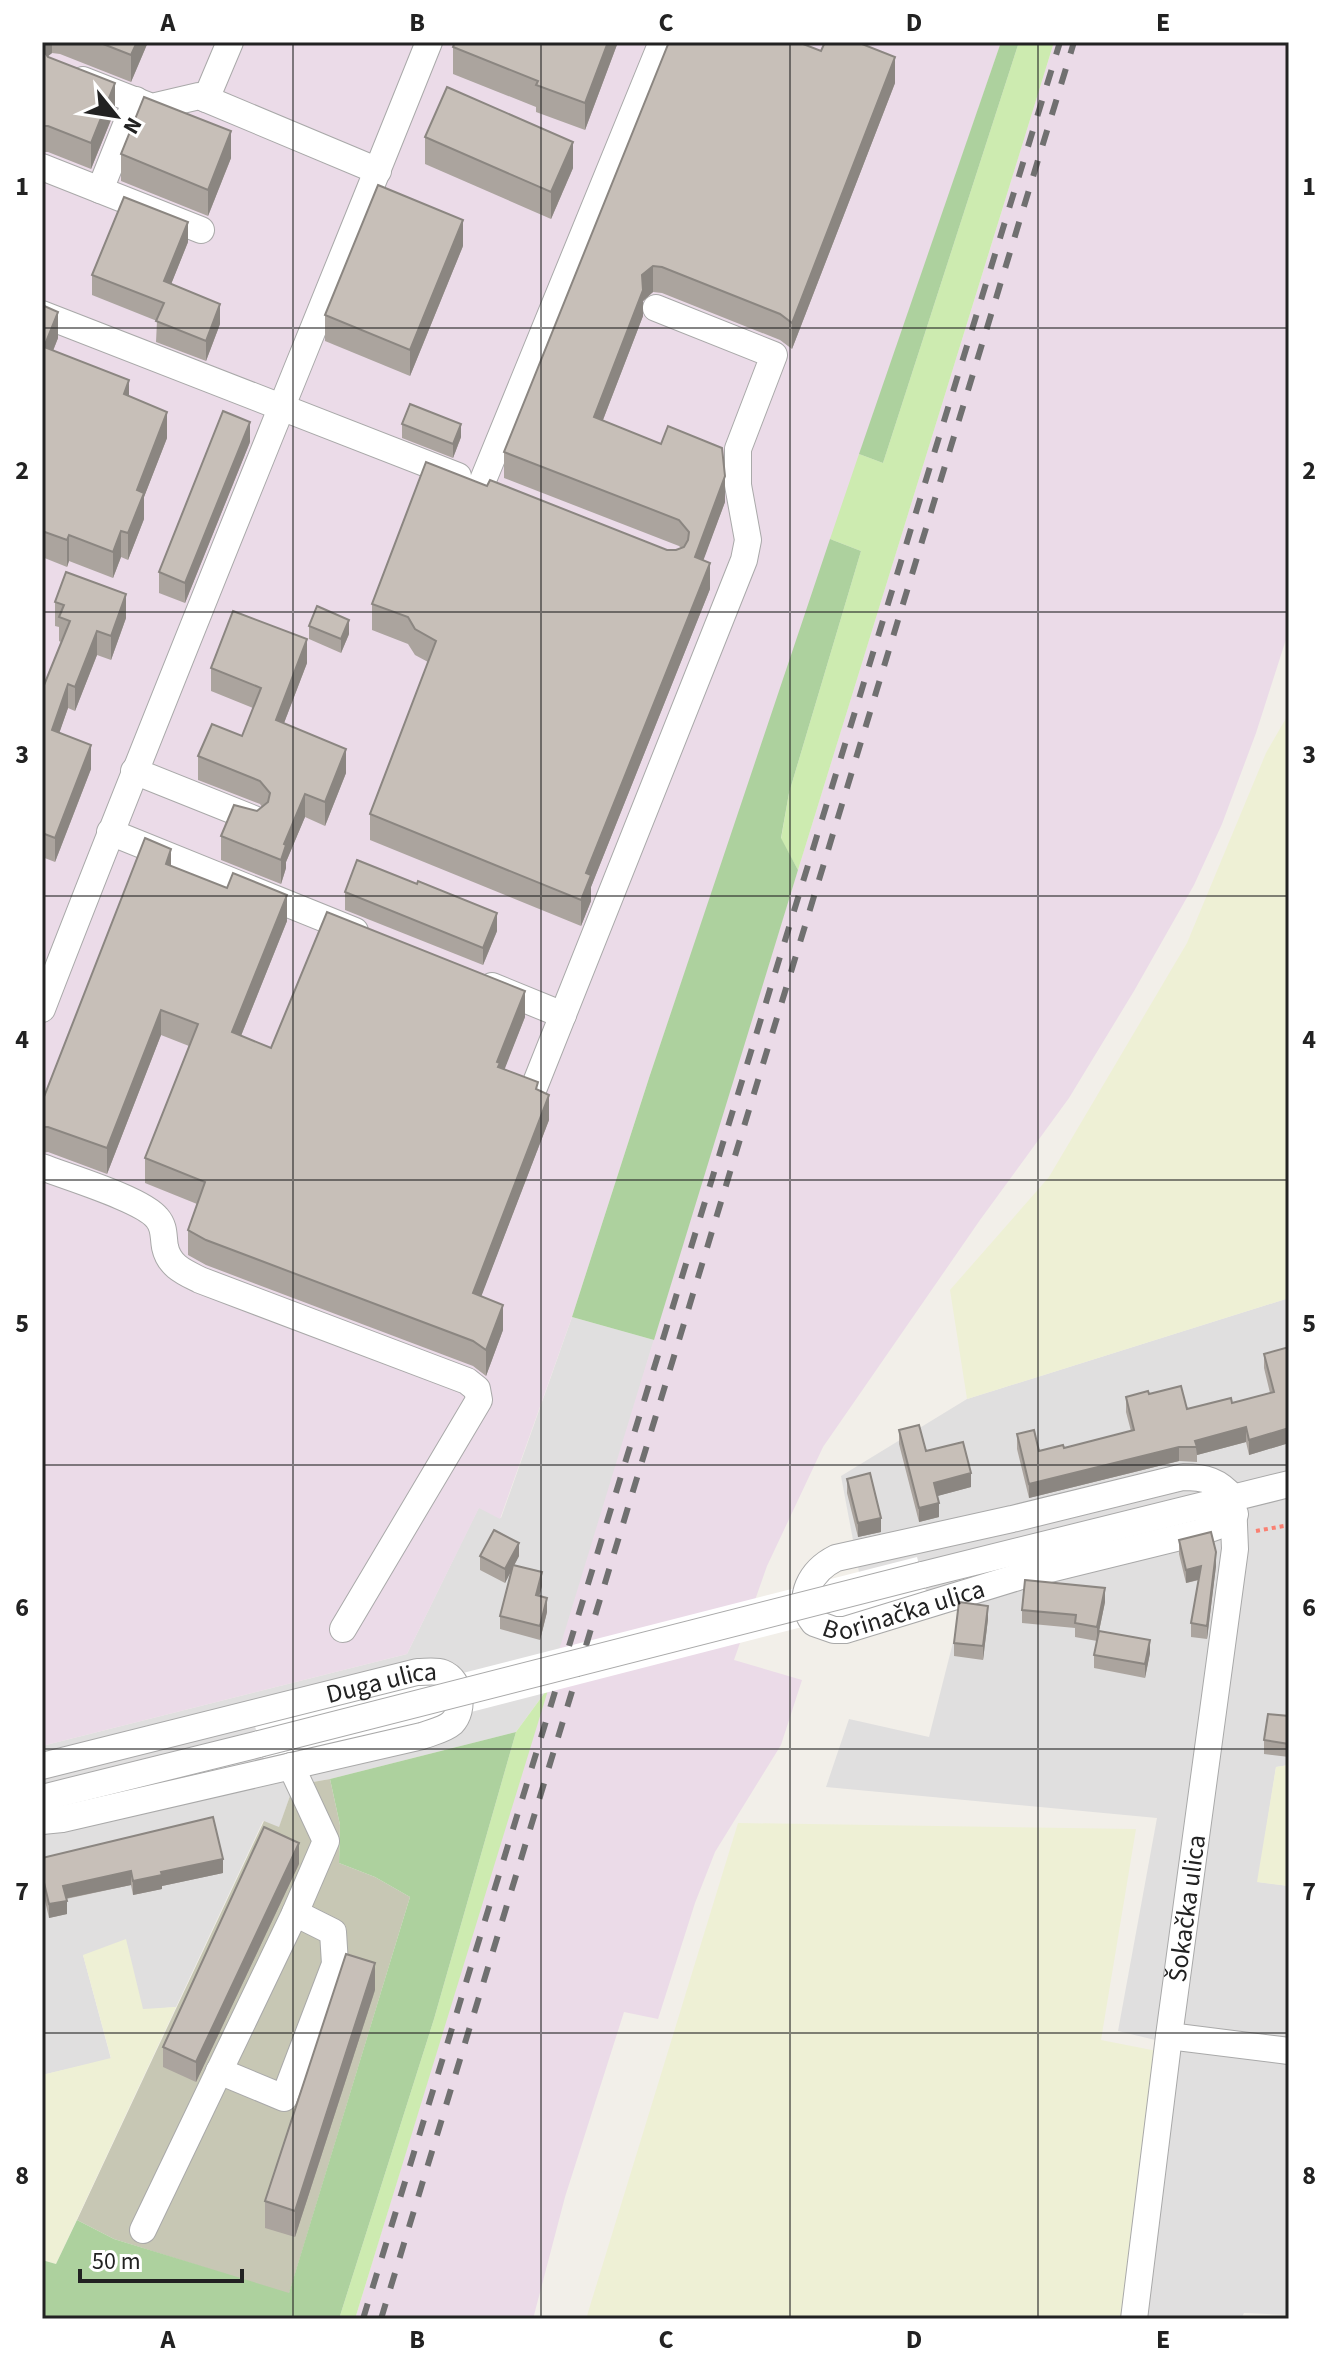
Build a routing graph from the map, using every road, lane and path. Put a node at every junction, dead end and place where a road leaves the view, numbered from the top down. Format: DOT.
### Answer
graph roads {
  1 [pos="230,42"];
  2 [pos="429,42"];
  3 [pos="662,42"];
  4 [pos="55,69"];
  5 [pos="206,99"];
  6 [pos="136,100"];
  7 [pos="42,167"];
  8 [pos="378,171"];
  9 [pos="100,190"];
  10 [pos="201,230"];
  11 [pos="656,308"];
  12 [pos="42,314"];
  13 [pos="284,407"];
  14 [pos="481,485"];
  15 [pos="510,496"];
  16 [pos="134,771"];
  17 [pos="254,819"];
  18 [pos="110,832"];
  19 [pos="373,938"];
  20 [pos="475,979"];
  21 [pos="42,1009"];
  22 [pos="563,1015"];
  23 [pos="533,1090"];
  24 [pos="42,1167"];
  25 [pos="1289,1484"];
  26 [pos="1234,1506"];
  27 [pos="343,1629"];
  28 [pos="42,1766"];
  29 [pos="291,1766"];
  30 [pos="42,1798"];
  31 [pos="42,1821"];
  32 [pos="295,1913"];
  33 [pos="1169,2036"];
  34 [pos="1289,2051"];
  35 [pos="219,2071"];
  36 [pos="143,2230"];
  37 [pos="1134,2319"];
  1 -- 5 [label="street"];
  2 -- 8 [label="street"];
  3 -- 14 [label="street"];
  4 -- 6 [label="street"];
  5 -- 6 [label="street"];
  5 -- 8 [label="street"];
  6 -- 9 [label="street"];
  7 -- 9 [label="street"];
  8 -- 13 [label="street"];
  9 -- 10 [label="street"];
  11 -- 22 [label="street"];
  12 -- 13 [label="street"];
  13 -- 14 [label="street"];
  13 -- 16 [label="street"];
  14 -- 15 [label="street"];
  16 -- 17 [label="street"];
  16 -- 18 [label="street"];
  18 -- 19 [label="street"];
  18 -- 21 [label="street"];
  20 -- 22 [label="street"];
  22 -- 23 [label="street"];
  24 -- 27 [label="street"];
  25 -- 26 [label="street, Borinačka ulica"];
  26 -- 26 [label="street, Borinačka ulica"];
  26 -- 30 [label="street, Borinačka ulica, bridge"];
  26 -- 33 [label="street, Šokačka ulica"];
  28 -- 29 [label="street, Duga ulica"];
  29 -- 31 [label="street, Duga ulica"];
  29 -- 32 [label="street"];
  32 -- 35 [label="street"];
  32 -- 35 [label="street"];
  33 -- 34 [label="street"];
  33 -- 37 [label="street, Šokačka ulica"];
  35 -- 36 [label="street"];
}
